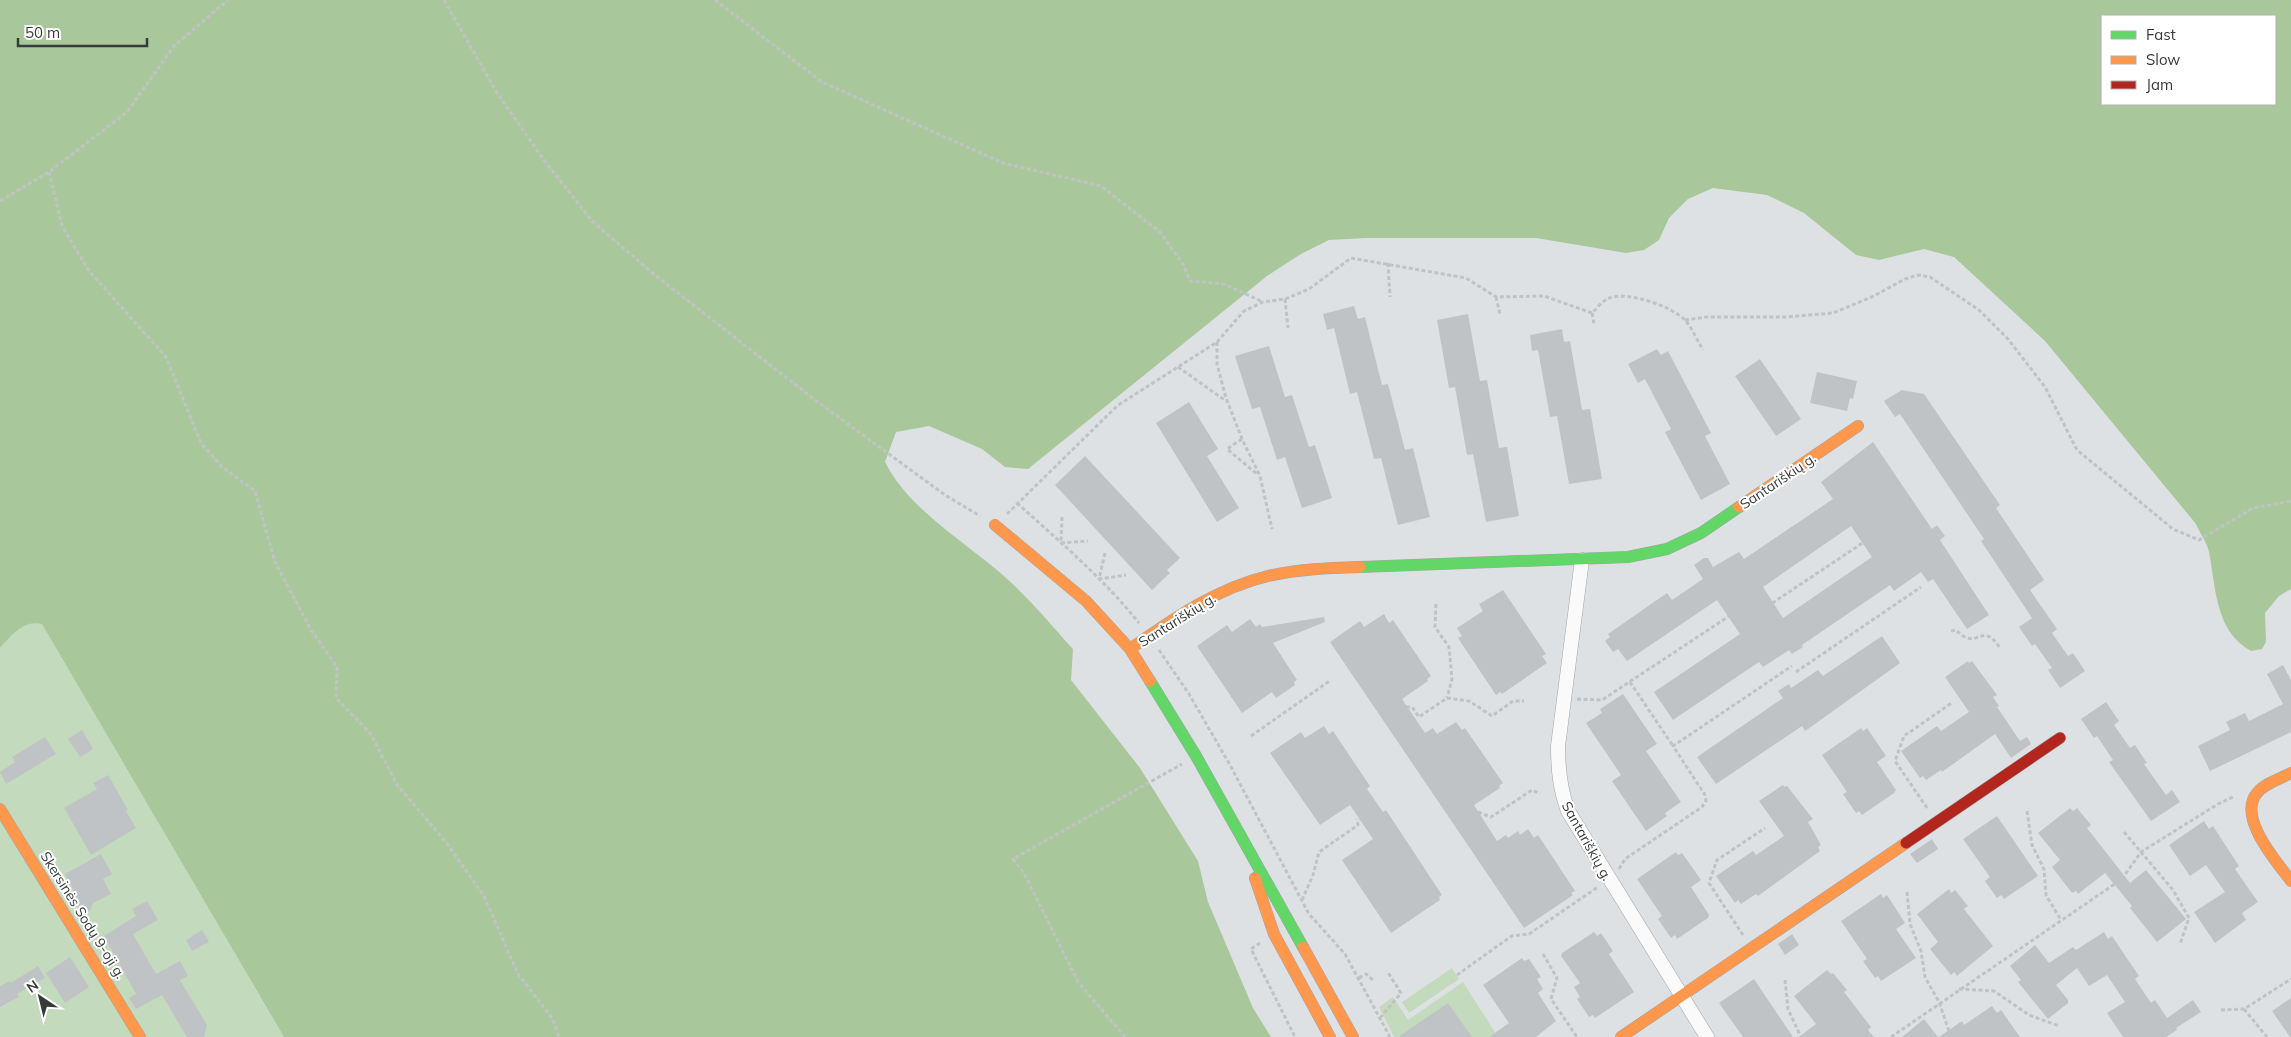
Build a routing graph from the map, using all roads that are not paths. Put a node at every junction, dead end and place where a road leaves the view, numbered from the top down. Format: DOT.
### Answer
graph roads {
  1 [pos="1858,426"];
  2 [pos="996,525"];
  3 [pos="1582,560"];
  4 [pos="1130,650"];
  5 [pos="2060,738"];
  6 [pos="2291,773"];
  7 [pos="0,809"];
  8 [pos="1241,839"];
  9 [pos="2291,881"];
  10 [pos="1681,996"];
  11 [pos="140,1037"];
  12 [pos="1330,1037"];
  13 [pos="1353,1037"];
  14 [pos="1621,1037"];
  15 [pos="1707,1037"];
  1 -- 3 [label="street, Santariškių g."];
  2 -- 4 [label="street, Santariškių g."];
  3 -- 4 [label="street, Santariškių g."];
  3 -- 10 [label="street, Santariškių g."];
  4 -- 8 [label="street, Santariškių g."];
  5 -- 10 [label="street"];
  6 -- 9 [label="street"];
  7 -- 11 [label="street, Skersinės Sodų 9-oji g."];
  8 -- 12 [label="street, Santariškių g."];
  8 -- 13 [label="street, Santariškių g."];
  10 -- 14 [label="street"];
  10 -- 15 [label="street, Santariškių g."];
}
